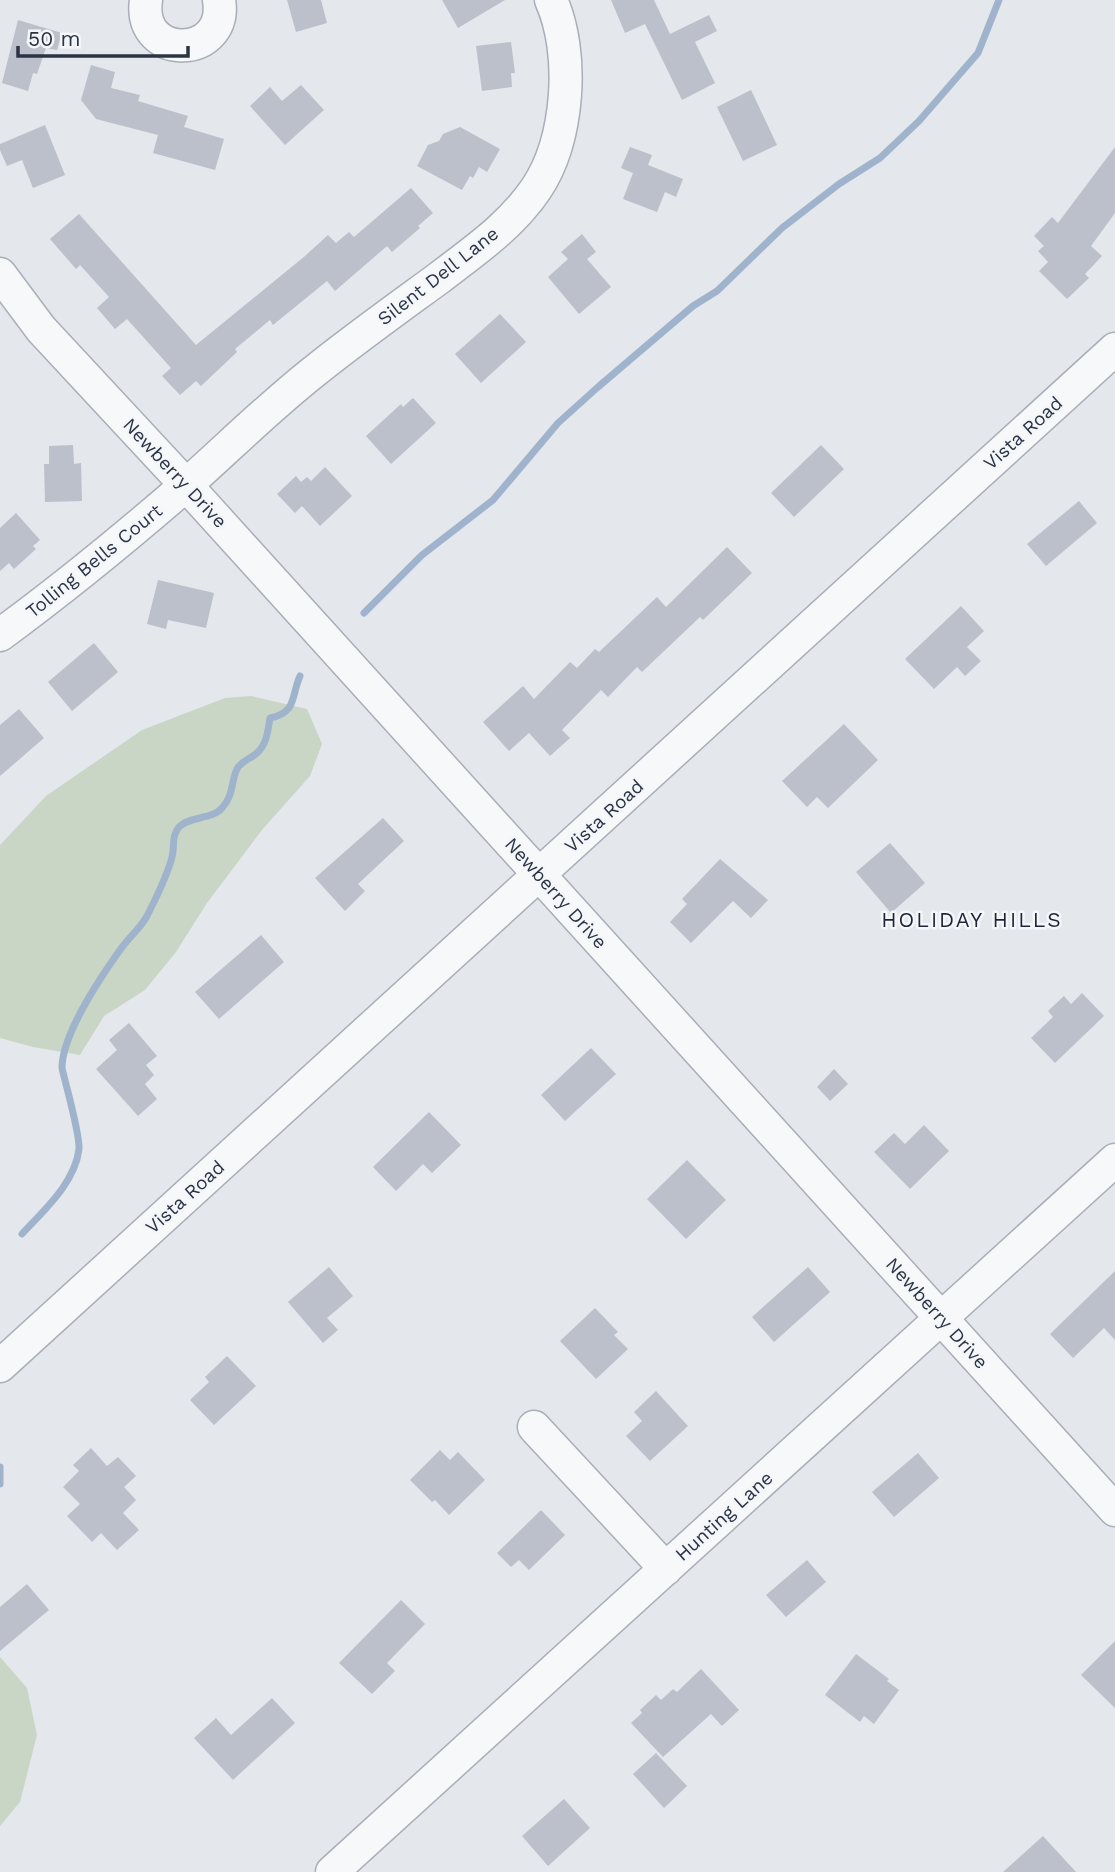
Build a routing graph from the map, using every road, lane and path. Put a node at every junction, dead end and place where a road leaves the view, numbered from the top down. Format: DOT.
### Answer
graph roads {
  1 [pos="144,0"];
  2 [pos="219,0"];
  3 [pos="551,0"];
  4 [pos="0,274"];
  5 [pos="1115,349"];
  6 [pos="186,485"];
  7 [pos="0,635"];
  8 [pos="540,875"];
  9 [pos="1115,1160"];
  10 [pos="942,1318"];
  11 [pos="0,1366"];
  12 [pos="534,1427"];
  13 [pos="1115,1510"];
  14 [pos="666,1569"];
  15 [pos="332,1872"];
  1 -- 2 [label="street"];
  3 -- 6 [label="street, Silent Dell Lane"];
  4 -- 6 [label="street, Newberry Drive"];
  5 -- 8 [label="street, Vista Road"];
  6 -- 7 [label="street, Tolling Bells Court"];
  6 -- 8 [label="street, Newberry Drive"];
  8 -- 10 [label="street, Newberry Drive"];
  8 -- 11 [label="street, Vista Road"];
  9 -- 10 [label="street, Hunting Lane"];
  10 -- 13 [label="street, Newberry Drive"];
  10 -- 14 [label="street, Hunting Lane"];
  12 -- 14 [label="street"];
  14 -- 15 [label="street, Hunting Lane"];
}
